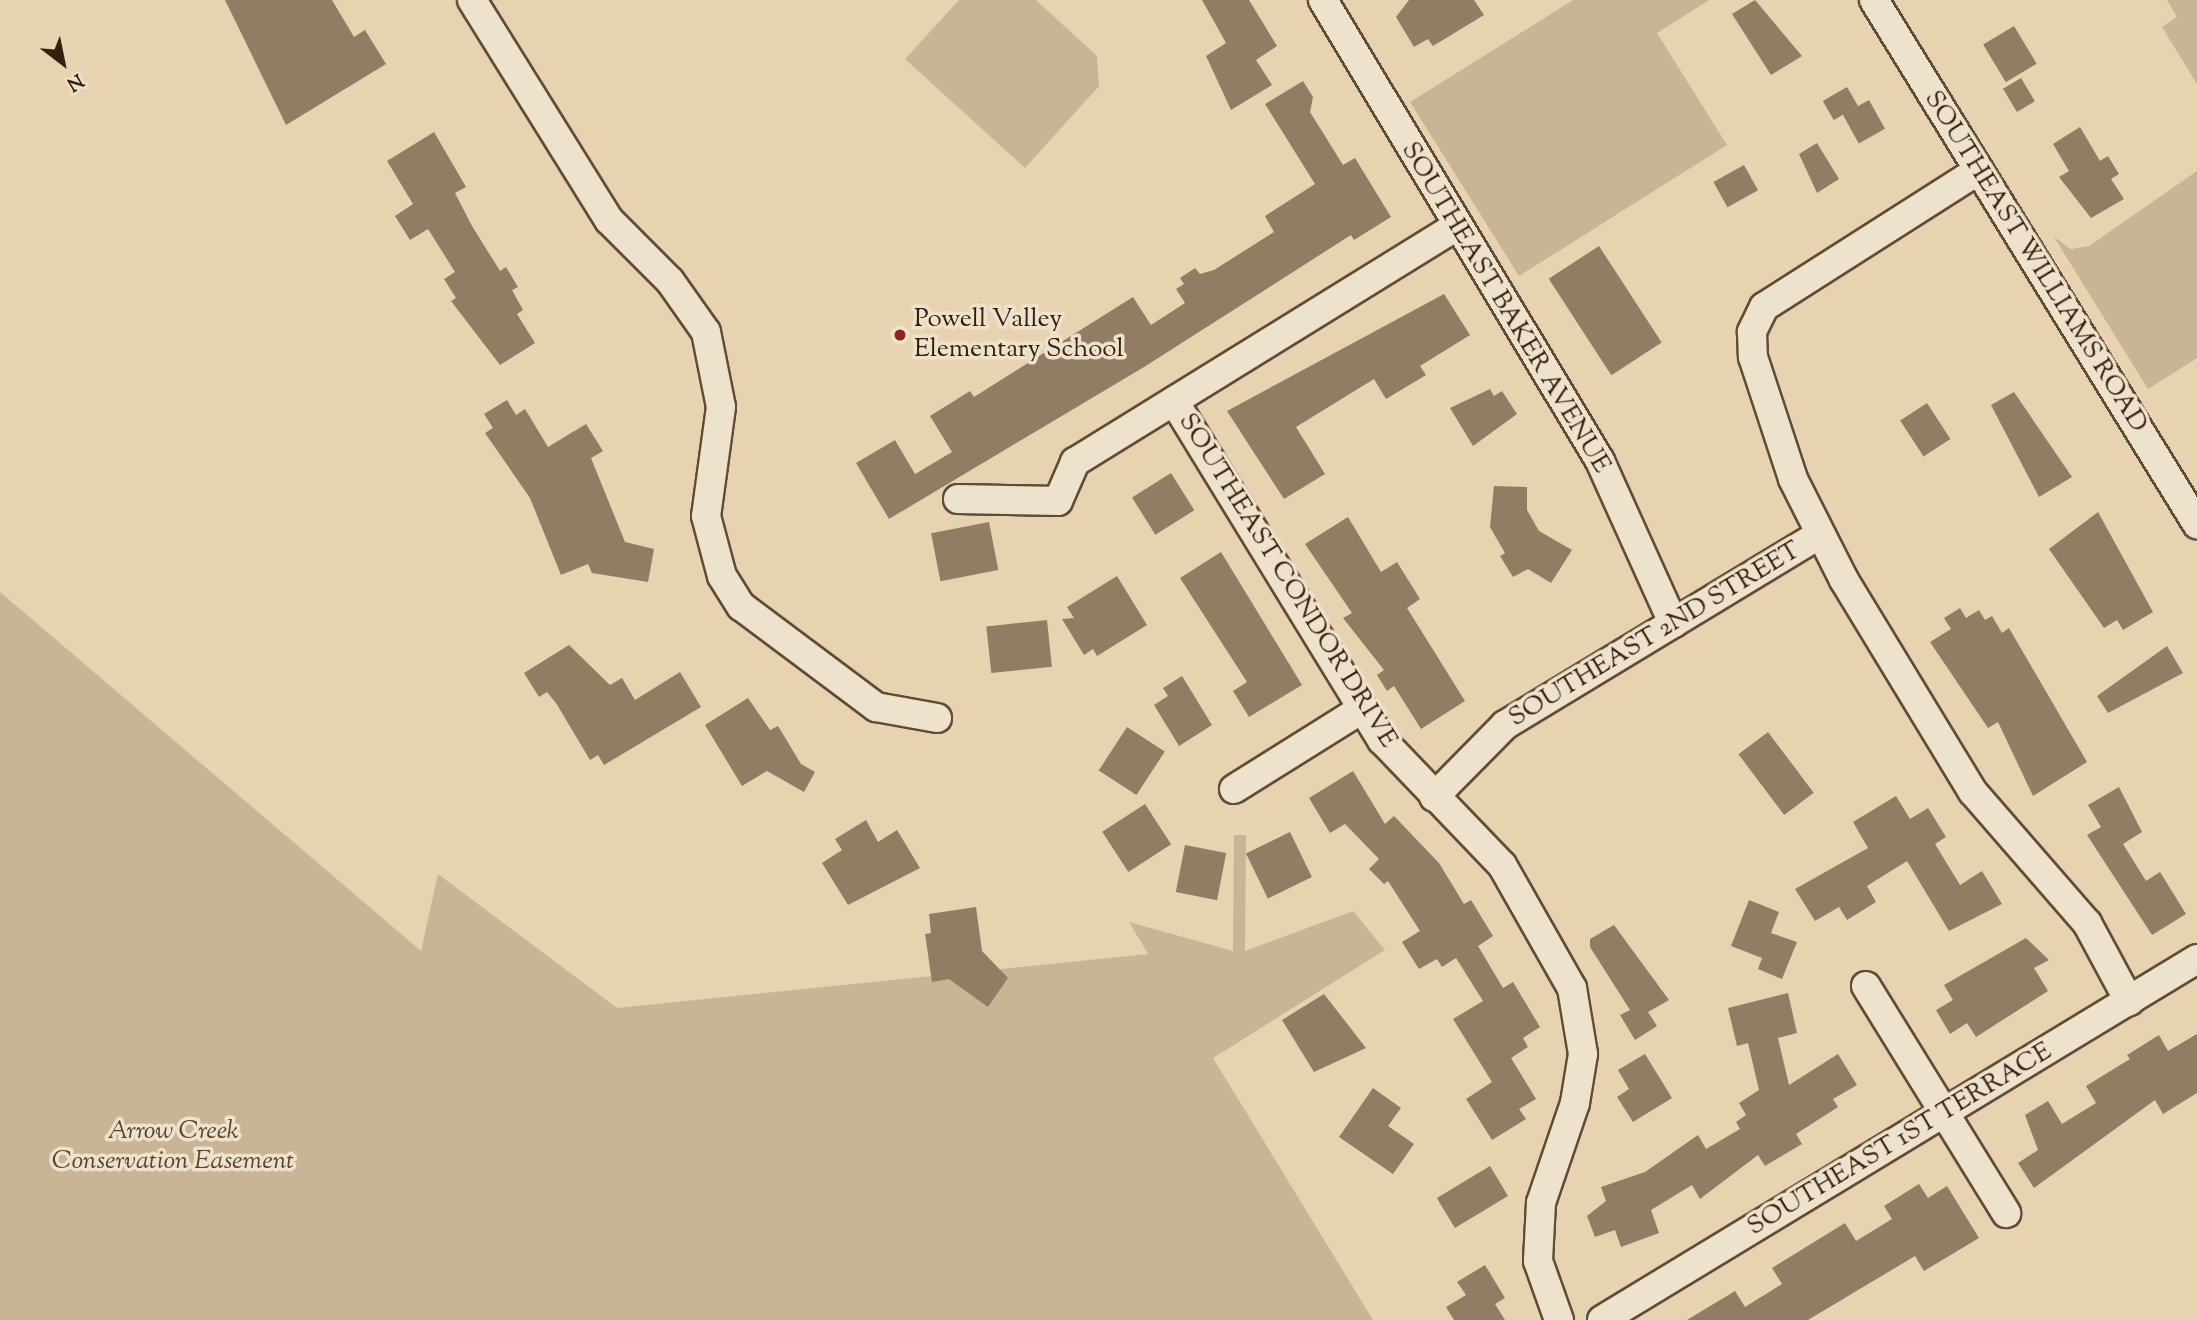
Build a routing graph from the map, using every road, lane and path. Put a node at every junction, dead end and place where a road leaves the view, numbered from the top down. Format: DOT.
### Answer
graph roads {
  1 [pos="472,0"];
  2 [pos="1323,0"];
  3 [pos="1874,0"];
  4 [pos="1979,170"];
  5 [pos="1457,226"];
  6 [pos="1174,401"];
  7 [pos="958,499"];
  8 [pos="2197,524"];
  9 [pos="1819,534"];
  10 [pos="1673,623"];
  11 [pos="1362,709"];
  12 [pos="937,718"];
  13 [pos="1234,789"];
  14 [pos="1434,797"];
  15 [pos="2197,959"];
  16 [pos="1866,986"];
  17 [pos="2129,1001"];
  18 [pos="1945,1113"];
  19 [pos="2006,1213"];
  20 [pos="1559,1320"];
  21 [pos="1602,1320"];
  1 -- 12 [label="street"];
  2 -- 5 [label="street, SOUTHEAST BAKER AVENUE"];
  3 -- 4 [label="street, SOUTHEAST WILLIAMS ROAD"];
  4 -- 8 [label="street, SOUTHEAST WILLIAMS ROAD"];
  4 -- 9 [label="street"];
  5 -- 6 [label="street"];
  5 -- 10 [label="street, SOUTHEAST BAKER AVENUE"];
  6 -- 7 [label="street"];
  6 -- 11 [label="street, SOUTHEAST CONDOR DRIVE"];
  9 -- 10 [label="street, SOUTHEAST 2ND STREET"];
  9 -- 17 [label="street"];
  10 -- 14 [label="street, SOUTHEAST 2ND STREET"];
  11 -- 13 [label="street"];
  11 -- 14 [label="street, SOUTHEAST CONDOR DRIVE"];
  14 -- 20 [label="street, SOUTHEAST CONDOR DRIVE"];
  15 -- 17 [label="street, SOUTHEAST 1ST TERRACE"];
  16 -- 18 [label="street"];
  17 -- 18 [label="street, SOUTHEAST 1ST TERRACE"];
  18 -- 19 [label="street"];
  18 -- 21 [label="street, SOUTHEAST 1ST TERRACE"];
}
